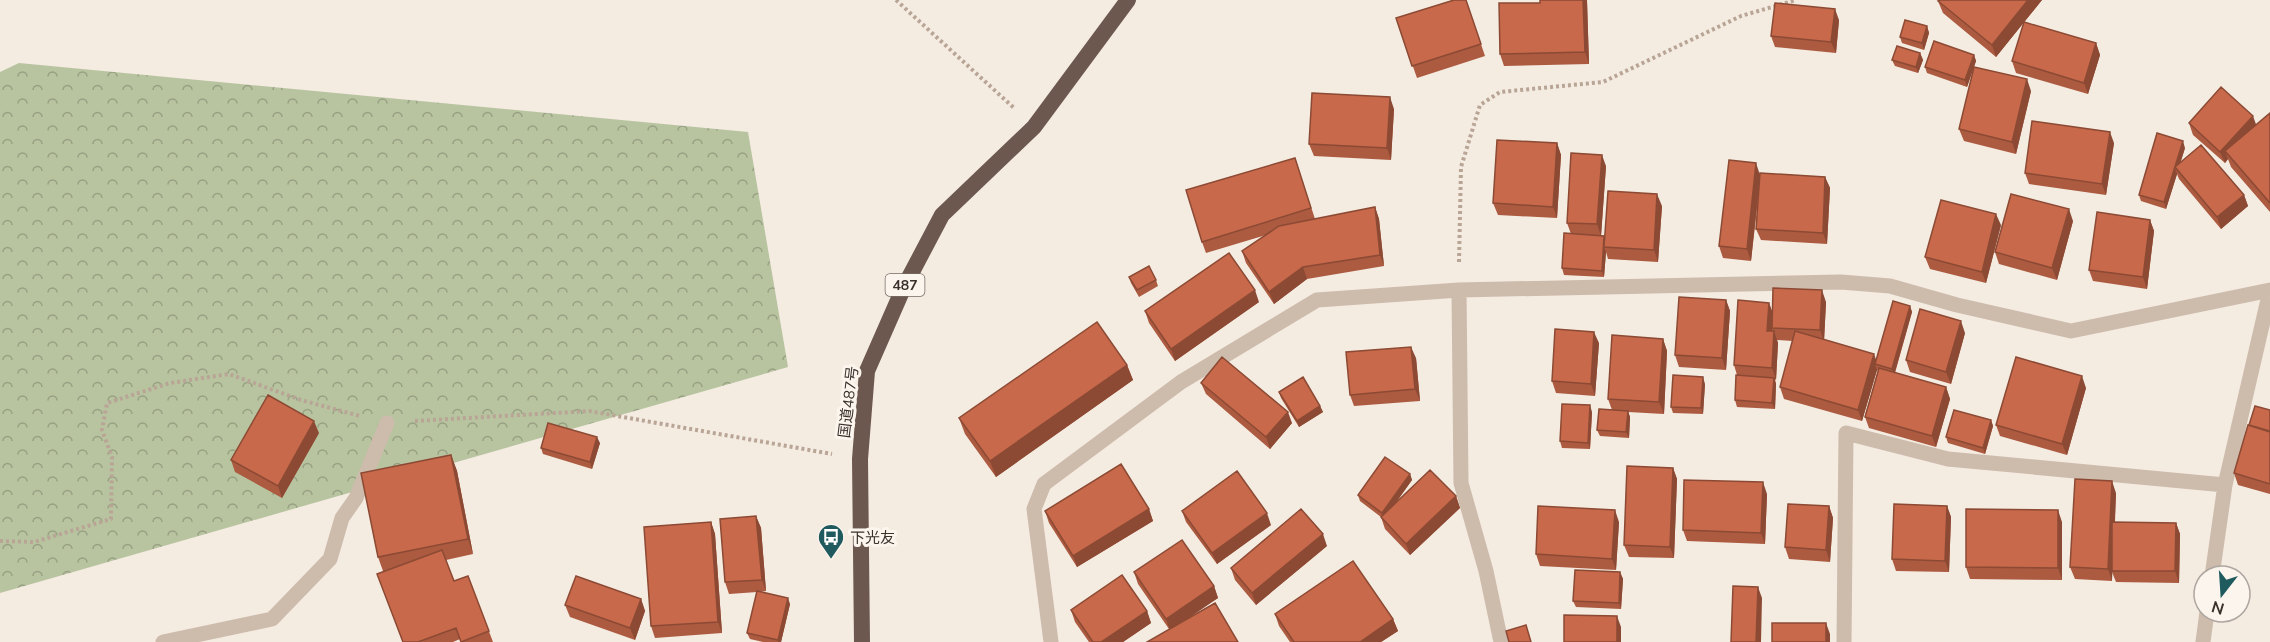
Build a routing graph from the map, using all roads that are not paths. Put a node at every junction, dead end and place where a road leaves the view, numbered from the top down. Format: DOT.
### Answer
graph roads {
  1 [pos="1128,0"];
  2 [pos="1459,290"];
  3 [pos="2270,290"];
  4 [pos="387,423"];
  5 [pos="2226,485"];
  6 [pos="2214,564"];
  7 [pos="2205,624"];
  8 [pos="163,642"];
  9 [pos="862,642"];
  10 [pos="1051,642"];
  11 [pos="1501,642"];
  12 [pos="1844,642"];
  13 [pos="2203,642"];
  1 -- 9 [label="highway, 国道487号 / 487"];
  2 -- 3 [label="street"];
  2 -- 10 [label="street"];
  2 -- 11 [label="street"];
  3 -- 5 [label="street"];
  4 -- 8 [label="street"];
  5 -- 6 [label="street"];
  5 -- 12 [label="street"];
  7 -- 13 [label="street"];
}
